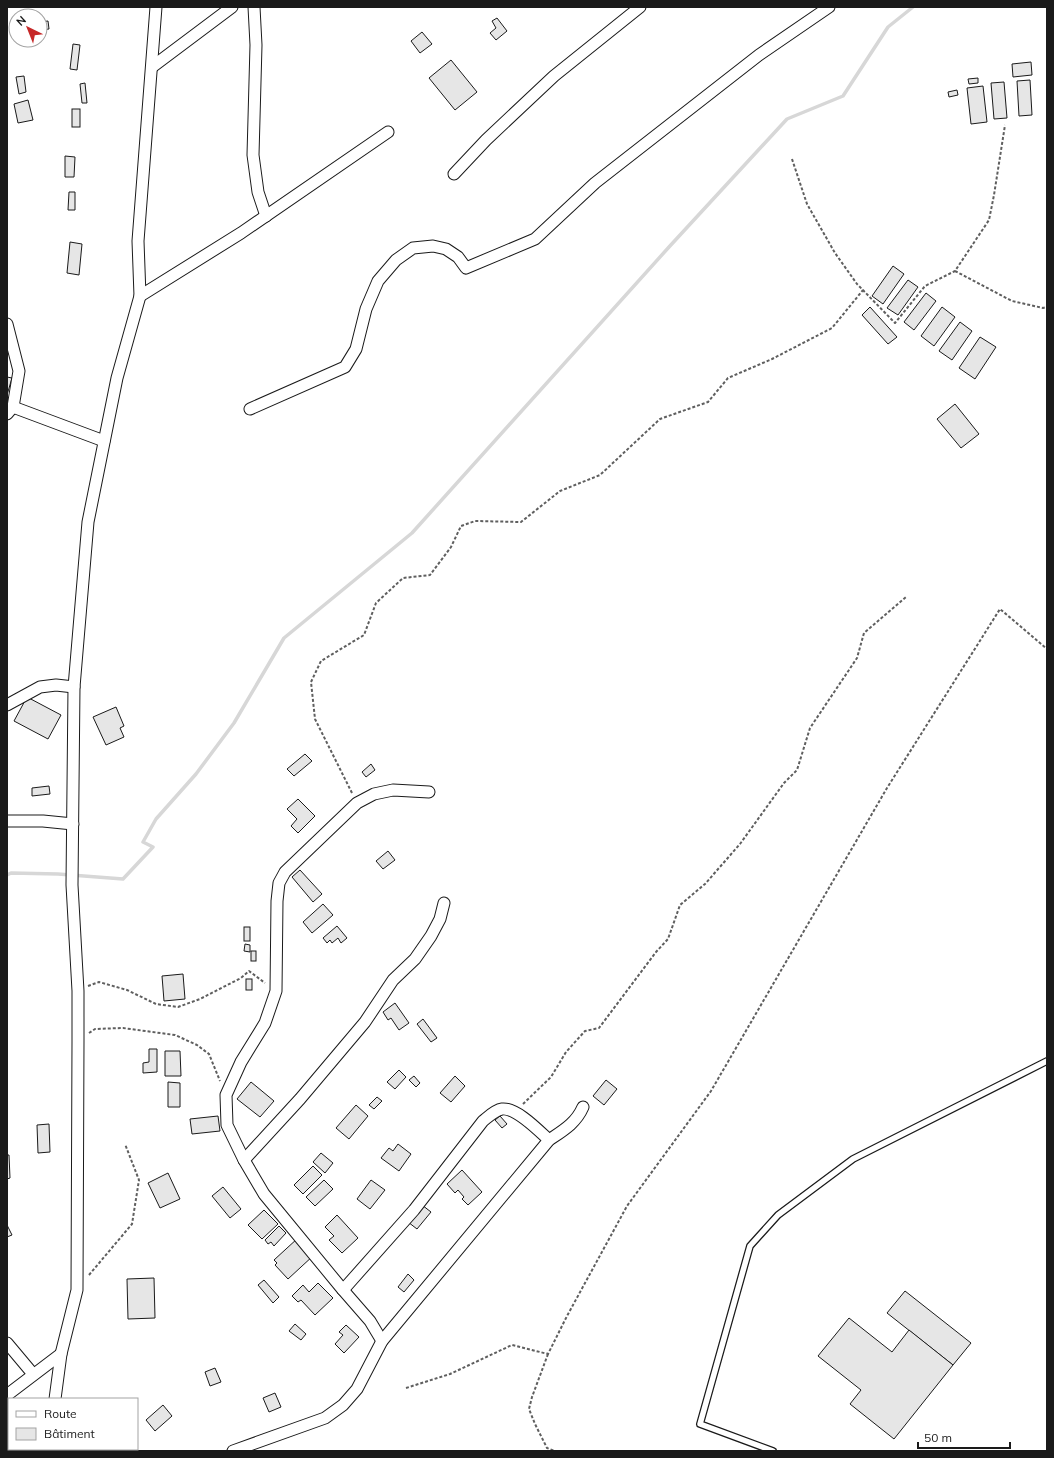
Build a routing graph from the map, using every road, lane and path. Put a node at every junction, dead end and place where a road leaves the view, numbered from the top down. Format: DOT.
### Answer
graph roads {
  1 [pos="156,7"];
  2 [pos="232,7"];
  3 [pos="254,7"];
  4 [pos="640,7"];
  5 [pos="829,7"];
  6 [pos="152,67"];
  7 [pos="1006,125"];
  8 [pos="388,132"];
  9 [pos="792,160"];
  10 [pos="454,174"];
  11 [pos="266,216"];
  12 [pos="955,271"];
  13 [pos="863,290"];
  14 [pos="140,296"];
  15 [pos="1047,307"];
  16 [pos="7,324"];
  17 [pos="250,409"];
  18 [pos="10,410"];
  19 [pos="104,441"];
  20 [pos="906,597"];
  21 [pos="1047,649"];
  22 [pos="74,687"];
  23 [pos="7,705"];
  24 [pos="429,792"];
  25 [pos="357,803"];
  26 [pos="7,821"];
  27 [pos="73,824"];
  28 [pos="444,903"];
  29 [pos="78,991"];
  30 [pos="276,991"];
  31 [pos="78,1041"];
  32 [pos="1047,1061"];
  33 [pos="226,1094"];
  34 [pos="583,1107"];
  35 [pos="515,1112"];
  36 [pos="549,1140"];
  37 [pos="125,1144"];
  38 [pos="244,1160"];
  39 [pos="76,1290"];
  40 [pos="343,1290"];
  41 [pos="382,1341"];
  42 [pos="7,1343"];
  43 [pos="61,1354"];
  44 [pos="548,1354"];
  45 [pos="33,1374"];
  46 [pos="406,1388"];
  47 [pos="7,1395"];
  48 [pos="55,1398"];
  49 [pos="233,1451"];
  50 [pos="555,1451"];
  51 [pos="773,1451"];
  1 -- 6 [label="street"];
  2 -- 6 [label="street"];
  3 -- 11 [label="street"];
  4 -- 10 [label="street"];
  5 -- 17 [label="street"];
  6 -- 14 [label="street"];
  7 -- 12 [label="path"];
  8 -- 11 [label="street"];
  9 -- 13 [label="path"];
  11 -- 14 [label="street"];
  12 -- 13 [label="path"];
  12 -- 15 [label="path"];
  13 -- 25 [label="path"];
  14 -- 19 [label="street"];
  16 -- 18 [label="street"];
  18 -- 19 [label="street"];
  19 -- 22 [label="street"];
  20 -- 35 [label="path"];
  21 -- 44 [label="path"];
  22 -- 23 [label="street"];
  22 -- 27 [label="street"];
  24 -- 25 [label="street"];
  25 -- 30 [label="street"];
  26 -- 27 [label="street"];
  27 -- 29 [label="street"];
  28 -- 38 [label="street"];
  29 -- 30 [label="path"];
  29 -- 31 [label="street"];
  30 -- 33 [label="street"];
  31 -- 33 [label="path"];
  31 -- 39 [label="street"];
  32 -- 51 [label="lane"];
  33 -- 38 [label="street"];
  34 -- 36 [label="street"];
  35 -- 36 [label="street"];
  35 -- 40 [label="street"];
  36 -- 41 [label="street"];
  37 -- 39 [label="path"];
  38 -- 40 [label="street"];
  39 -- 43 [label="street"];
  40 -- 41 [label="street"];
  41 -- 49 [label="street"];
  42 -- 45 [label="street"];
  43 -- 45 [label="street"];
  43 -- 48 [label="street"];
  44 -- 46 [label="path"];
  44 -- 50 [label="path"];
  45 -- 47 [label="street"];
}
